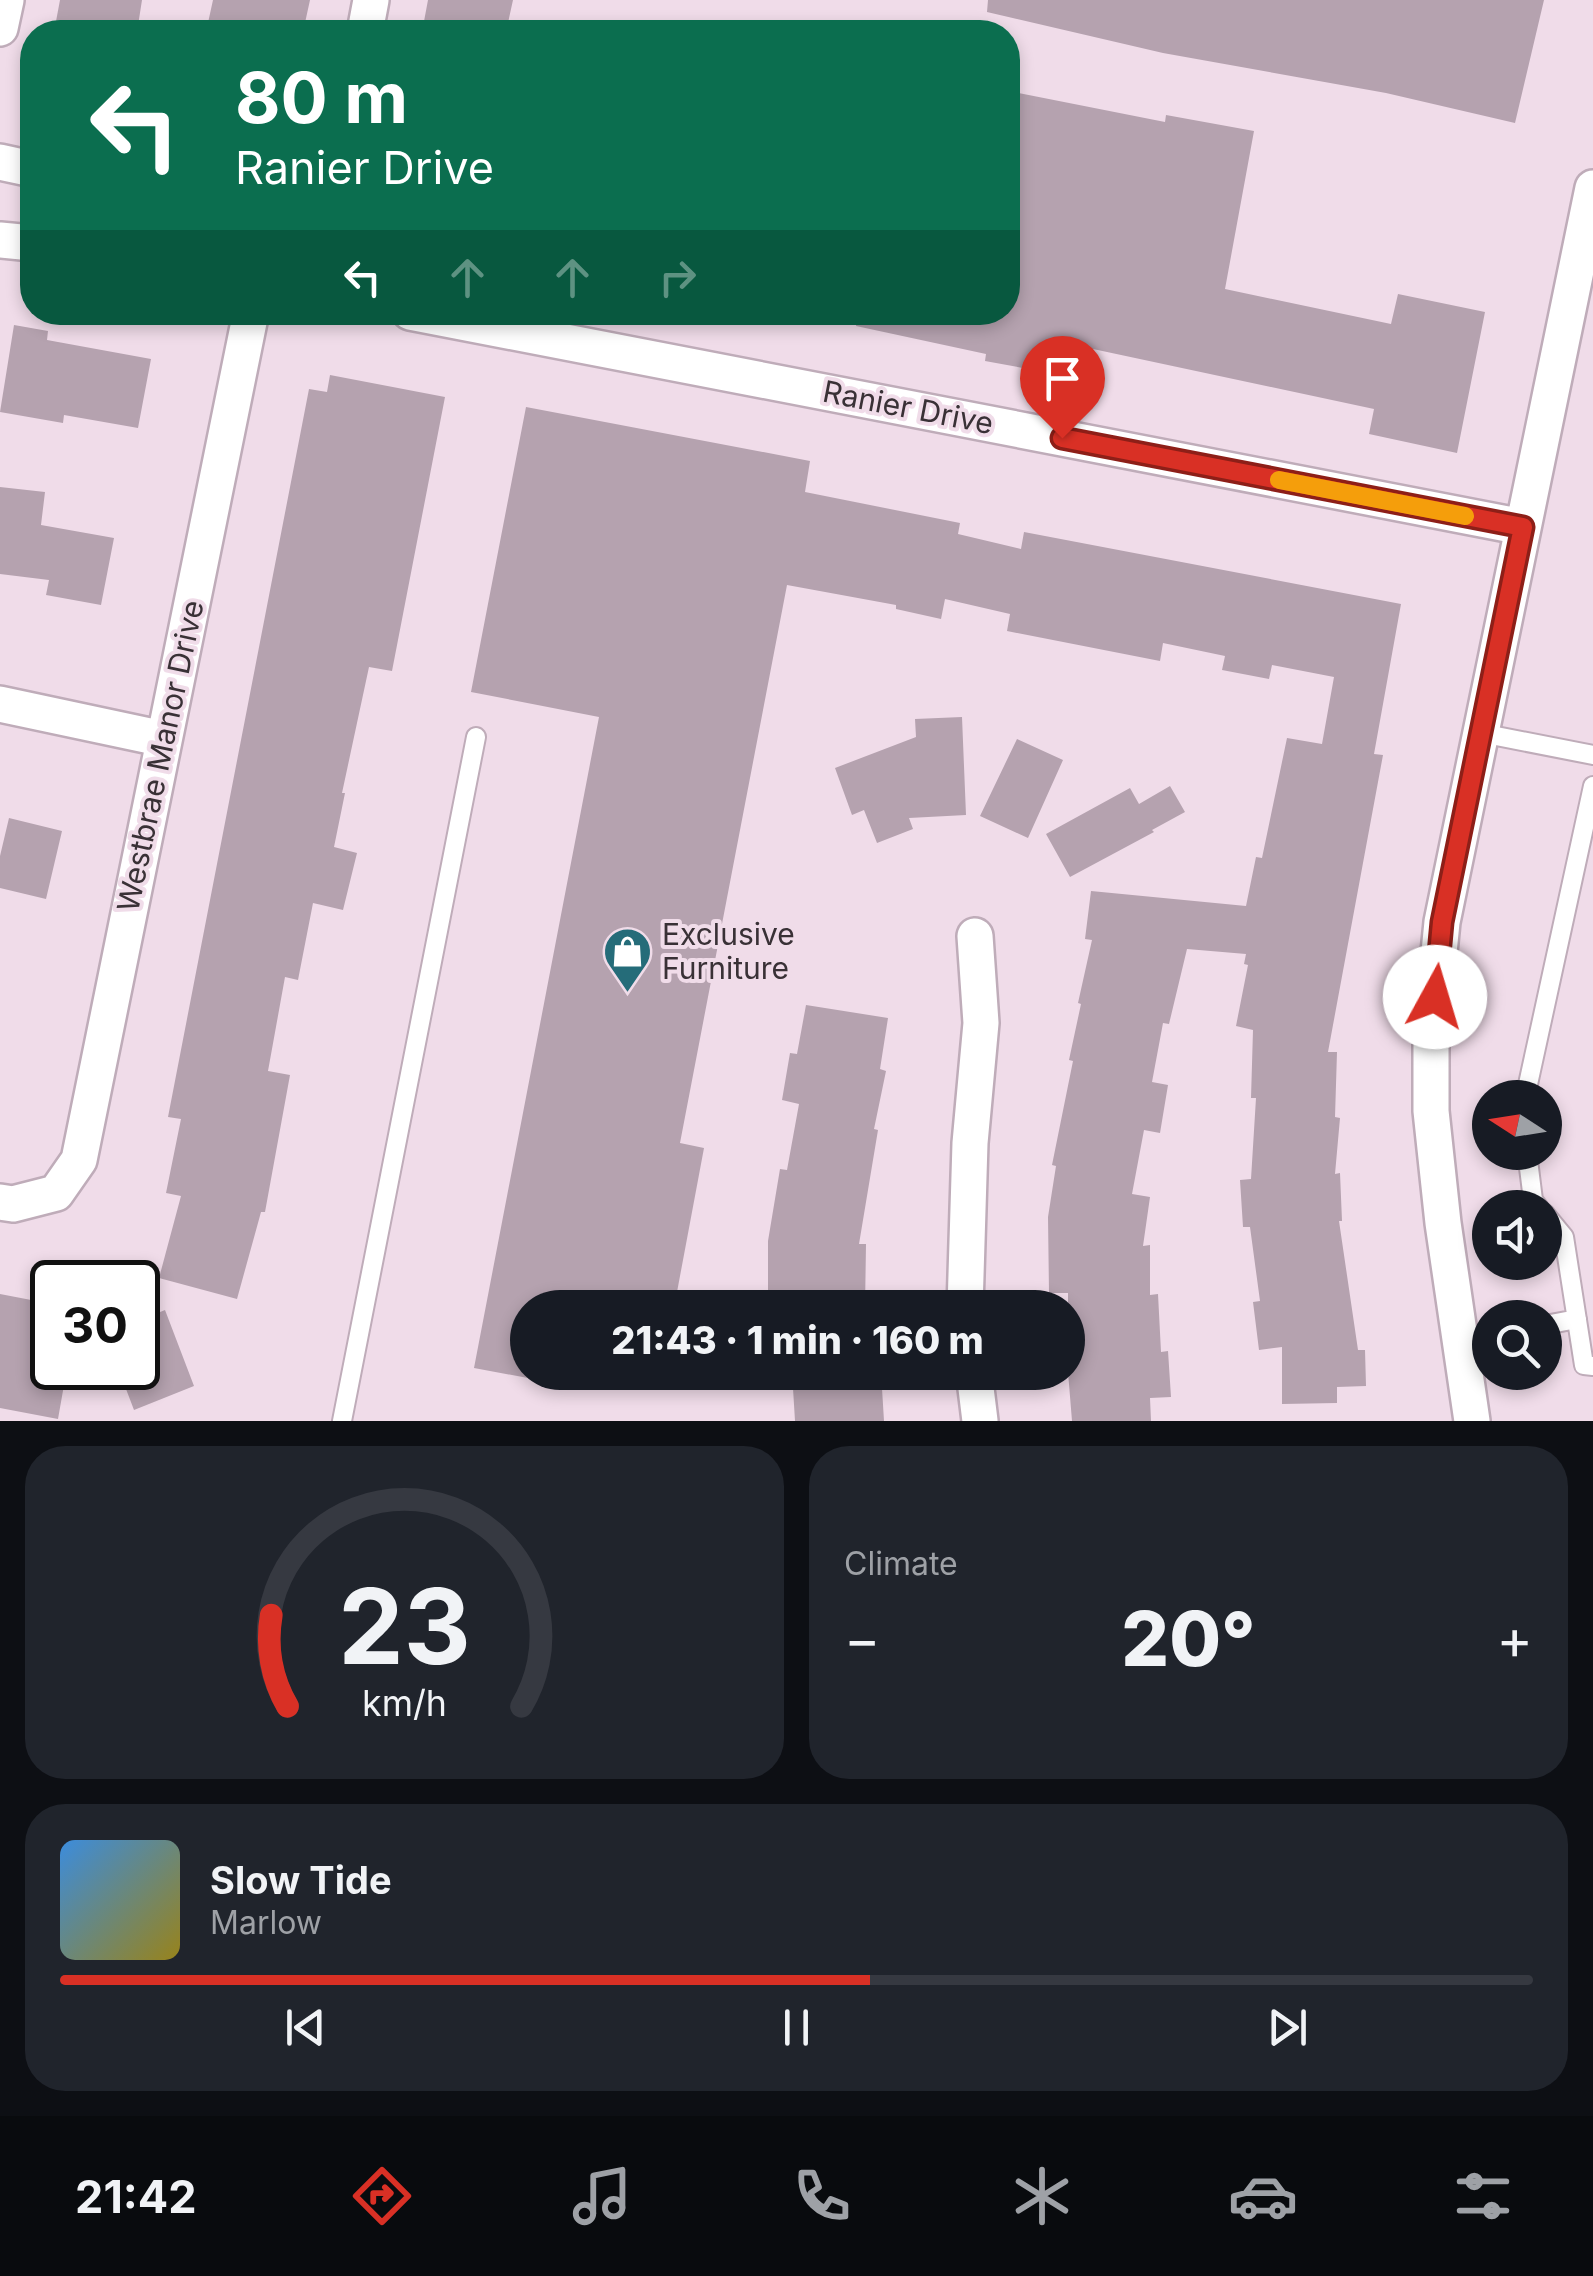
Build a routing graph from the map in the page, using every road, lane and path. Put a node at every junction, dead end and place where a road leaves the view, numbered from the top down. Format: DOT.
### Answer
graph roads {
  1 [pos="6,0"];
  2 [pos="0,28"];
  3 [pos="1593,188"];
  4 [pos="1585,268"];
  5 [pos="248,325"];
  6 [pos="477,325"];
  7 [pos="1523,527"];
  8 [pos="0,704"];
  9 [pos="1481,733"];
  10 [pos="476,737"];
  11 [pos="164,740"];
  12 [pos="1593,756"];
  13 [pos="1593,786"];
  14 [pos="976,936"];
  15 [pos="1529,1080"];
  16 [pos="0,1202"];
  17 [pos="1562,1235"];
  18 [pos="966,1290"];
  19 [pos="1577,1319"];
  20 [pos="1562,1322"];
  21 [pos="1472,1323"];
  22 [pos="1593,1366"];
  23 [pos="976,1390"];
  24 [pos="1473,1390"];
  25 [pos="342,1421"];
  26 [pos="980,1421"];
  27 [pos="1472,1421"];
  1 -- 2 [label="street"];
  3 -- 4 [label="street"];
  4 -- 7 [label="street"];
  5 -- 11 [label="street, Westbrae Manor Drive"];
  6 -- 7 [label="street, Ranier Drive"];
  7 -- 9 [label="street"];
  8 -- 11 [label="street"];
  9 -- 12 [label="lane"];
  9 -- 21 [label="street"];
  10 -- 25 [label="lane"];
  11 -- 16 [label="street, Westbrae Manor Drive"];
  13 -- 15 [label="lane"];
  14 -- 18 [label="street"];
  17 -- 19 [label="lane"];
  19 -- 20 [label="lane"];
  19 -- 22 [label="lane"];
  23 -- 26 [label="street"];
  24 -- 27 [label="street"];
}
